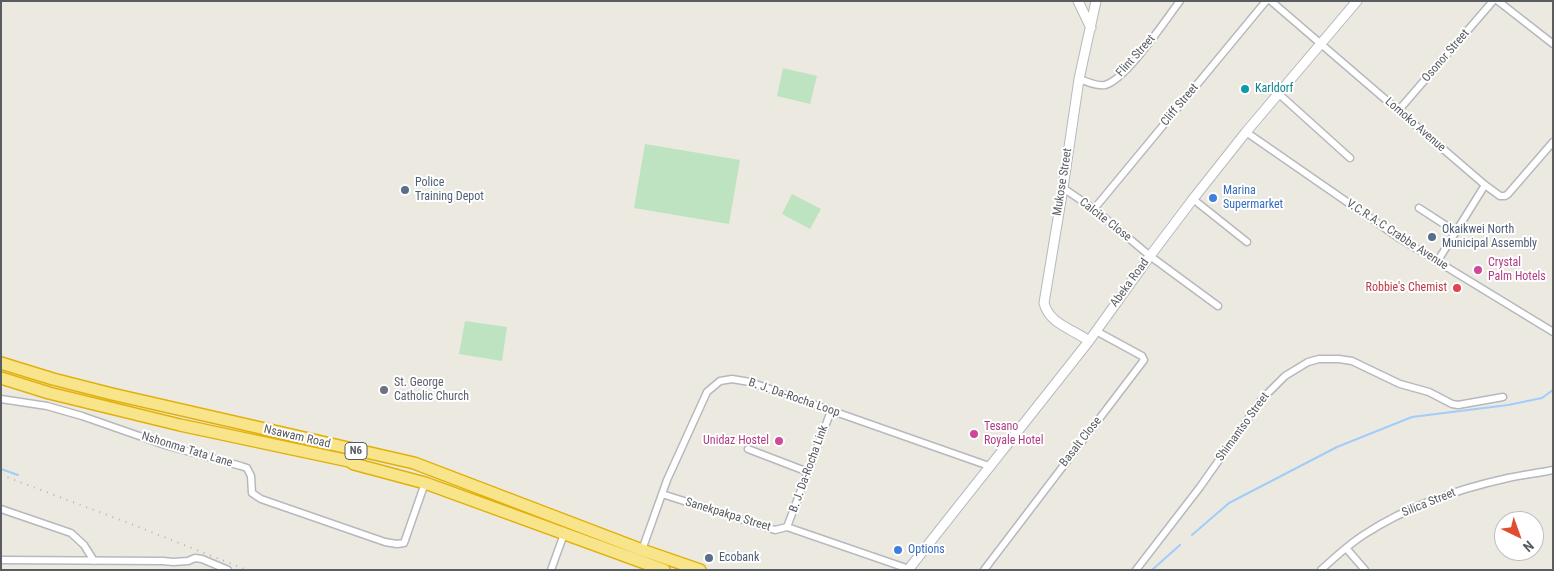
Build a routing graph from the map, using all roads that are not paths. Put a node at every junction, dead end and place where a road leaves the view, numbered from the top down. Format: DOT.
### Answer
graph roads {
  1 [pos="1078,1"];
  2 [pos="1096,1"];
  3 [pos="1180,1"];
  4 [pos="1266,1"];
  5 [pos="1272,1"];
  6 [pos="1357,1"];
  7 [pos="1493,1"];
  8 [pos="1498,1"];
  9 [pos="1091,28"];
  10 [pos="1321,43"];
  11 [pos="1553,44"];
  12 [pos="1079,79"];
  13 [pos="1279,94"];
  14 [pos="1398,111"];
  15 [pos="1246,132"];
  16 [pos="1553,142"];
  17 [pos="1350,158"];
  18 [pos="1485,185"];
  19 [pos="1063,188"];
  20 [pos="1193,199"];
  21 [pos="1419,208"];
  22 [pos="1094,210"];
  23 [pos="1456,232"];
  24 [pos="1247,242"];
  25 [pos="1150,256"];
  26 [pos="1437,262"];
  27 [pos="1218,306"];
  28 [pos="1096,331"];
  29 [pos="1553,332"];
  30 [pos="1089,341"];
  31 [pos="1,363"];
  32 [pos="1,378"];
  33 [pos="1503,397"];
  34 [pos="1,399"];
  35 [pos="831,411"];
  36 [pos="748,449"];
  37 [pos="989,466"];
  38 [pos="1553,470"];
  39 [pos="808,472"];
  40 [pos="425,483"];
  41 [pos="662,494"];
  42 [pos="1,509"];
  43 [pos="787,527"];
  44 [pos="564,534"];
  45 [pos="1346,548"];
  46 [pos="642,550"];
  47 [pos="1,560"];
  48 [pos="94,561"];
  49 [pos="908,569"];
  50 [pos="228,570"];
  51 [pos="551,570"];
  52 [pos="664,570"];
  53 [pos="700,570"];
  54 [pos="984,570"];
  55 [pos="1136,570"];
  56 [pos="1321,570"];
  57 [pos="1365,570"];
  1 -- 9 [label="street"];
  2 -- 9 [label="street, Mukose Street"];
  3 -- 12 [label="street, Flint Street"];
  4 -- 22 [label="street, Cliff Street"];
  5 -- 10 [label="street, Lomoko Avenue"];
  6 -- 10 [label="street, Abeka Road"];
  7 -- 14 [label="street, Osonor Street"];
  8 -- 11 [label="street"];
  9 -- 12 [label="street, Mukose Street"];
  10 -- 13 [label="street, Abeka Road"];
  10 -- 14 [label="street, Lomoko Avenue"];
  12 -- 19 [label="street, Mukose Street"];
  13 -- 15 [label="street, Abeka Road"];
  13 -- 17 [label="street"];
  14 -- 18 [label="street, Lomoko Avenue"];
  15 -- 20 [label="street, Abeka Road"];
  15 -- 26 [label="street, V.C.R.A.C Crabbe Avenue"];
  16 -- 18 [label="street, Lomoko Avenue"];
  18 -- 23 [label="street"];
  19 -- 22 [label="street, Calcite Close"];
  19 -- 30 [label="street, Mukose Street"];
  20 -- 24 [label="street"];
  20 -- 25 [label="street, Abeka Road"];
  21 -- 23 [label="street"];
  22 -- 25 [label="street, Calcite Close"];
  23 -- 26 [label="street"];
  25 -- 27 [label="street, Calcite Close"];
  25 -- 28 [label="street, Abeka Road"];
  26 -- 29 [label="street, V.C.R.A.C Crabbe Avenue"];
  28 -- 30 [label="street, Abeka Road"];
  28 -- 54 [label="street, Basalt Close"];
  30 -- 37 [label="street, Abeka Road"];
  31 -- 46 [label="highway, Nsawam Road / N6"];
  32 -- 40 [label="highway, Nsawam Road / N6"];
  33 -- 55 [label="street, Shimantso Street"];
  34 -- 40 [label="street, Nshonma Tata Lane"];
  35 -- 37 [label="street, B. J. Da-Rocha Loop"];
  35 -- 39 [label="street, B. J. Da-Rocha Link"];
  35 -- 41 [label="street, B. J. Da-Rocha Loop"];
  36 -- 39 [label="street"];
  37 -- 49 [label="street, Abeka Road"];
  38 -- 45 [label="street, Silica Street"];
  39 -- 43 [label="street, B. J. Da-Rocha Link"];
  40 -- 44 [label="highway, Nsawam Road / N6"];
  41 -- 43 [label="street, Sanekpakpa Street"];
  41 -- 46 [label="street, B. J. Da-Rocha Loop"];
  42 -- 48 [label="street"];
  43 -- 49 [label="street, Sanekpakpa Street"];
  44 -- 51 [label="street"];
  44 -- 52 [label="highway, Nsawam Road / N6"];
  45 -- 56 [label="street, Silica Street"];
  45 -- 57 [label="street"];
  46 -- 53 [label="highway, Nsawam Road / N6"];
  47 -- 48 [label="street"];
  48 -- 50 [label="street"];
}
